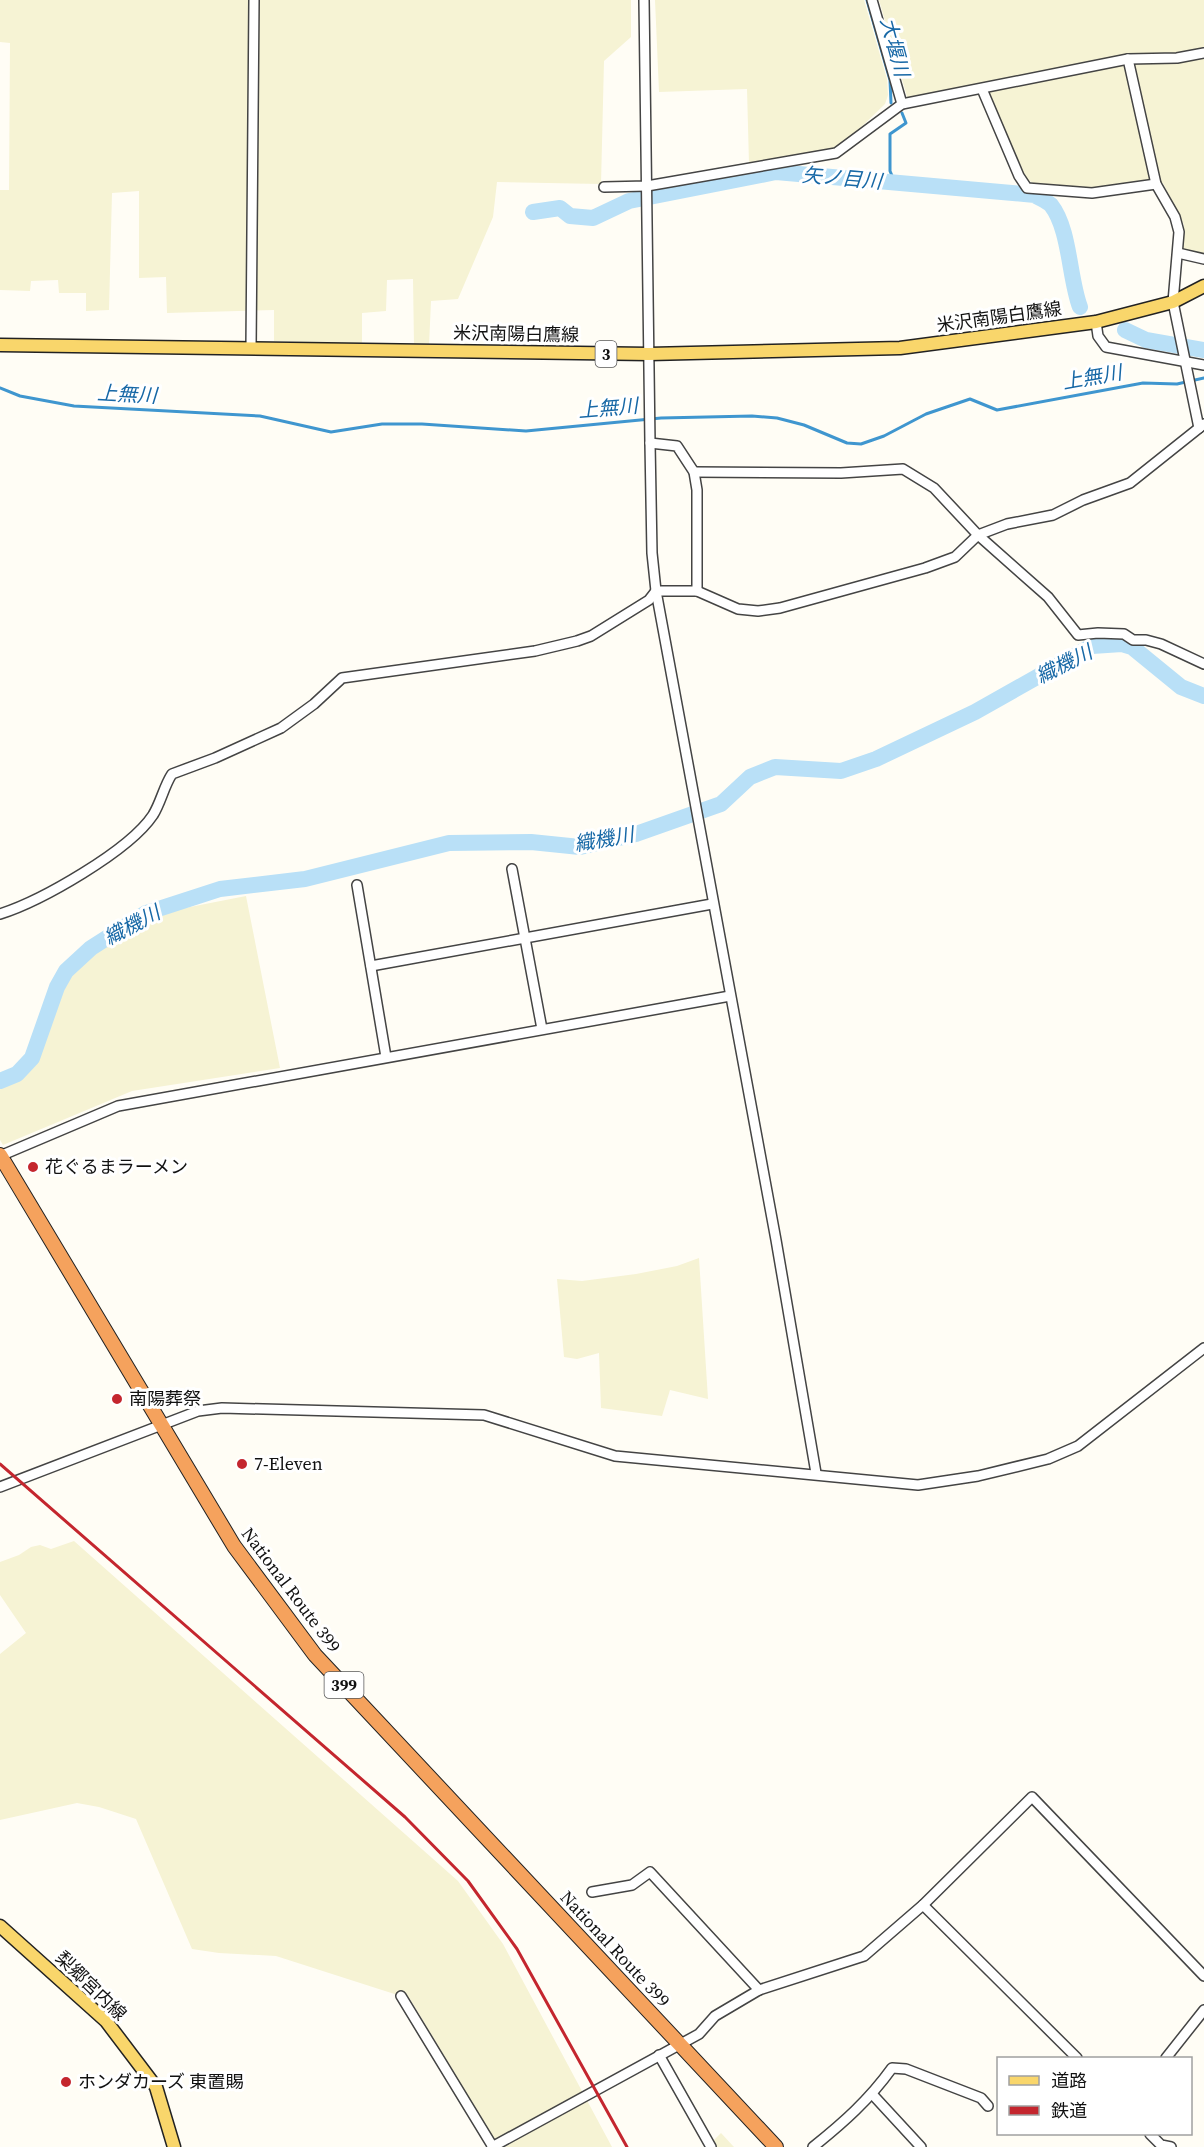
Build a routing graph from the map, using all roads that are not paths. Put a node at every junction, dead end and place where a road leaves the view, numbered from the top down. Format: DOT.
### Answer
graph roads {
  1 [pos="254,0"];
  2 [pos="644,0"];
  3 [pos="872,0"];
  4 [pos="1204,53"];
  5 [pos="1128,59"];
  6 [pos="982,89"];
  7 [pos="902,104"];
  8 [pos="1156,184"];
  9 [pos="647,186"];
  10 [pos="604,187"];
  11 [pos="1178,253"];
  12 [pos="1204,259"];
  13 [pos="1204,286"];
  14 [pos="1173,302"];
  15 [pos="1096,322"];
  16 [pos="0,345"];
  17 [pos="251,349"];
  18 [pos="649,354"];
  19 [pos="1185,357"];
  20 [pos="1204,365"];
  21 [pos="1201,426"];
  22 [pos="650,443"];
  23 [pos="693,472"];
  24 [pos="978,535"];
  25 [pos="656,591"];
  26 [pos="697,591"];
  27 [pos="1204,664"];
  28 [pos="512,869"];
  29 [pos="357,885"];
  30 [pos="712,904"];
  31 [pos="0,914"];
  32 [pos="525,939"];
  33 [pos="371,966"];
  34 [pos="730,996"];
  35 [pos="542,1029"];
  36 [pos="386,1057"];
  37 [pos="0,1156"];
  38 [pos="1204,1348"];
  39 [pos="162,1425"];
  40 [pos="816,1473"];
  41 [pos="0,1487"];
  42 [pos="592,1892"];
  43 [pos="923,1905"];
  44 [pos="0,1926"];
  45 [pos="1204,1976"];
  46 [pos="759,1990"];
  47 [pos="401,1996"];
  48 [pos="1204,2010"];
  49 [pos="680,2044"];
  50 [pos="659,2055"];
  51 [pos="1076,2057"];
  52 [pos="1167,2057"];
  53 [pos="873,2095"];
  54 [pos="988,2106"];
  55 [pos="1152,2135"];
  56 [pos="174,2147"];
  57 [pos="492,2147"];
  58 [pos="711,2147"];
  59 [pos="776,2147"];
  60 [pos="813,2147"];
  61 [pos="921,2147"];
  62 [pos="1171,2147"];
  1 -- 17 [label="street"];
  2 -- 9 [label="street"];
  3 -- 7 [label="street"];
  4 -- 5 [label="street"];
  5 -- 6 [label="street"];
  5 -- 8 [label="street"];
  6 -- 7 [label="street"];
  6 -- 8 [label="street"];
  7 -- 9 [label="street"];
  8 -- 11 [label="street"];
  9 -- 10 [label="street"];
  9 -- 18 [label="street"];
  11 -- 12 [label="street"];
  11 -- 14 [label="street"];
  13 -- 14 [label="main road, 米沢南陽白鷹線 / 3"];
  14 -- 15 [label="main road, 米沢南陽白鷹線 / 3"];
  14 -- 19 [label="street"];
  15 -- 18 [label="main road, 米沢南陽白鷹線 / 3"];
  15 -- 19 [label="street"];
  16 -- 17 [label="main road, 米沢南陽白鷹線 / 3"];
  17 -- 18 [label="main road, 米沢南陽白鷹線 / 3"];
  18 -- 22 [label="street"];
  19 -- 20 [label="street"];
  19 -- 21 [label="street"];
  21 -- 24 [label="street"];
  22 -- 23 [label="street"];
  22 -- 25 [label="street"];
  23 -- 24 [label="street"];
  23 -- 26 [label="street"];
  24 -- 26 [label="street"];
  24 -- 27 [label="street"];
  25 -- 26 [label="street"];
  25 -- 30 [label="street"];
  25 -- 31 [label="street"];
  28 -- 32 [label="street"];
  29 -- 33 [label="street"];
  30 -- 32 [label="street"];
  30 -- 34 [label="street"];
  32 -- 33 [label="street"];
  32 -- 35 [label="street"];
  33 -- 36 [label="street"];
  34 -- 35 [label="street"];
  34 -- 40 [label="street"];
  35 -- 36 [label="street"];
  36 -- 37 [label="street"];
  37 -- 39 [label="highway, National Route 399 / 399"];
  38 -- 40 [label="street"];
  39 -- 40 [label="street"];
  39 -- 41 [label="street"];
  39 -- 49 [label="highway, National Route 399 / 399"];
  42 -- 46 [label="street"];
  43 -- 45 [label="street"];
  43 -- 46 [label="street"];
  43 -- 51 [label="street"];
  44 -- 56 [label="main road, 梨郷宮内線"];
  46 -- 49 [label="street"];
  47 -- 57 [label="street"];
  48 -- 52 [label="street"];
  49 -- 50 [label="street"];
  49 -- 59 [label="highway, National Route 399 / 399"];
  50 -- 57 [label="street"];
  50 -- 58 [label="street"];
  53 -- 54 [label="street"];
  53 -- 60 [label="street"];
  53 -- 61 [label="street"];
  55 -- 62 [label="street"];
}
